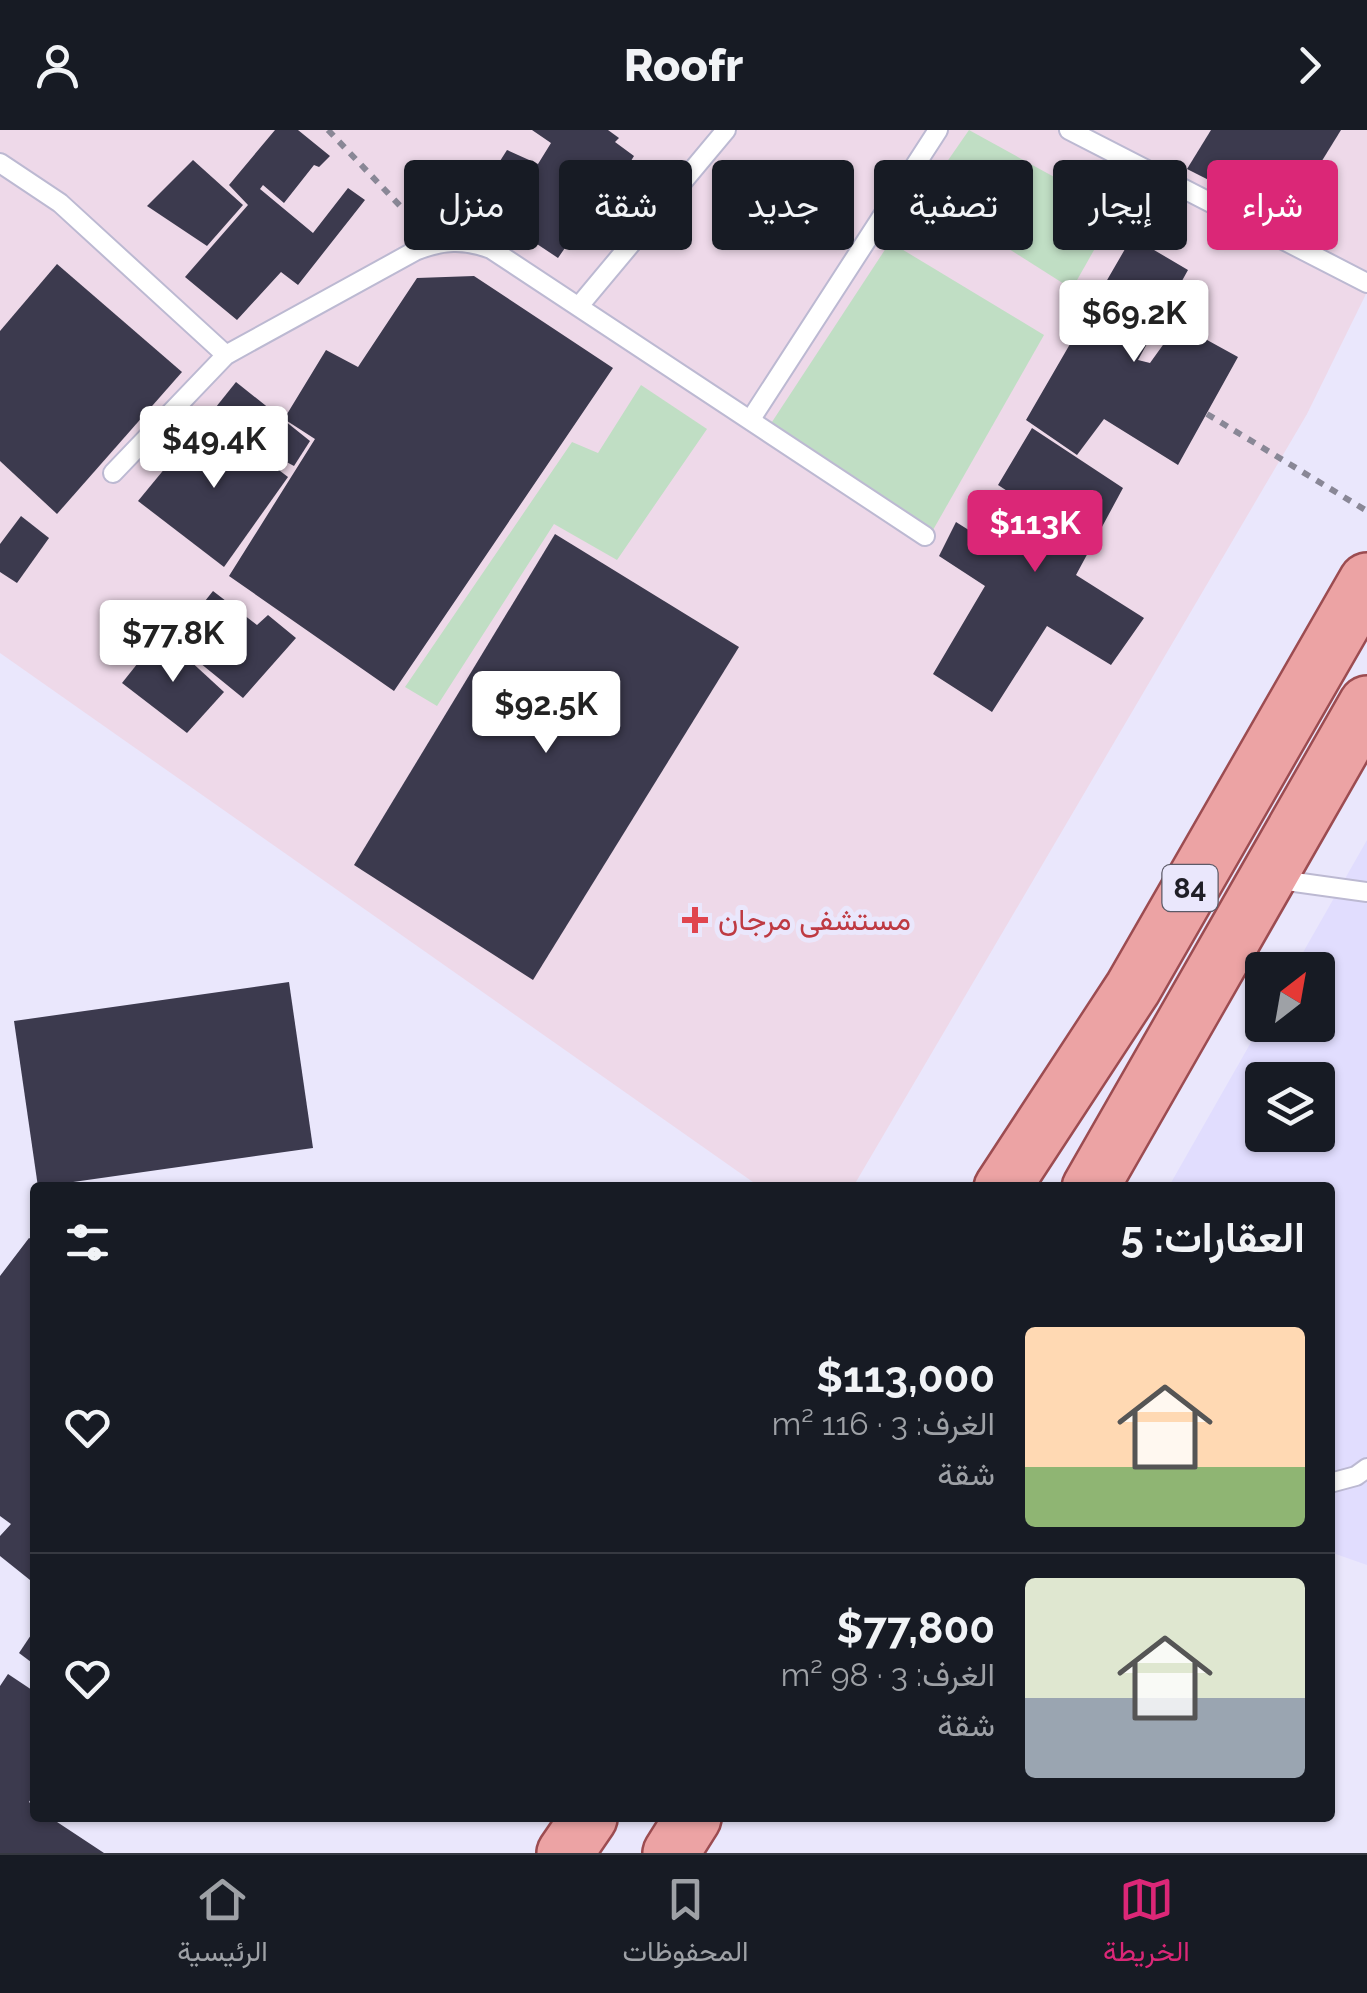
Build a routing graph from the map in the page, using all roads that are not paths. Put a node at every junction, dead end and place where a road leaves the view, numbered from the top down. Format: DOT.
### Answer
graph roads {
  1 [pos="726,130"];
  2 [pos="938,130"];
  3 [pos="1068,130"];
  4 [pos="0,163"];
  5 [pos="1367,283"];
  6 [pos="579,306"];
  7 [pos="226,355"];
  8 [pos="750,419"];
  9 [pos="113,473"];
  10 [pos="925,536"];
  11 [pos="1367,582"];
  12 [pos="1367,704"];
  13 [pos="1268,879"];
  14 [pos="1367,892"];
  15 [pos="1006,1182"];
  16 [pos="1093,1182"];
  17 [pos="1367,1468"];
  18 [pos="1335,1482"];
  19 [pos="585,1822"];
  20 [pos="690,1822"];
  21 [pos="565,1853"];
  22 [pos="670,1853"];
  1 -- 6 [label="lane"];
  2 -- 8 [label="lane"];
  3 -- 5 [label="lane"];
  4 -- 7 [label="lane"];
  6 -- 7 [label="lane"];
  6 -- 8 [label="lane"];
  7 -- 9 [label="lane"];
  8 -- 10 [label="lane"];
  11 -- 15 [label="main road, 84"];
  12 -- 13 [label="main road, 84"];
  13 -- 14 [label="lane"];
  13 -- 16 [label="main road, 84"];
  17 -- 18 [label="lane"];
  19 -- 21 [label="main road"];
  20 -- 22 [label="main road"];
}
